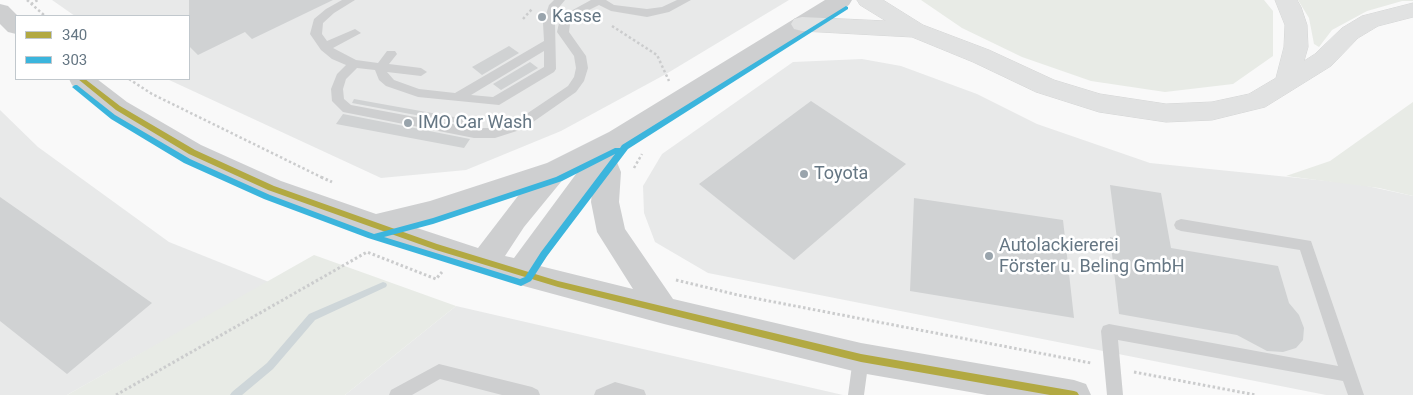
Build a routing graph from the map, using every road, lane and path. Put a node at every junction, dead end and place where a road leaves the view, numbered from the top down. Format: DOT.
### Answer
graph roads {
  1 [pos="27,0"];
  2 [pos="38,0"];
  3 [pos="350,0"];
  4 [pos="560,0"];
  5 [pos="599,0"];
  6 [pos="686,0"];
  7 [pos="841,0"];
  8 [pos="868,0"];
  9 [pos="898,0"];
  10 [pos="1286,0"];
  11 [pos="30,4"];
  12 [pos="611,8"];
  13 [pos="1413,10"];
  14 [pos="0,11"];
  15 [pos="44,15"];
  16 [pos="802,24"];
  17 [pos="15,26"];
  18 [pos="915,30"];
  19 [pos="355,32"];
  20 [pos="548,42"];
  21 [pos="325,47"];
  22 [pos="390,54"];
  23 [pos="981,56"];
  24 [pos="354,64"];
  25 [pos="380,68"];
  26 [pos="420,72"];
  27 [pos="678,78"];
  28 [pos="82,80"];
  29 [pos="130,80"];
  30 [pos="1287,81"];
  31 [pos="458,97"];
  32 [pos="610,149"];
  33 [pos="646,150"];
  34 [pos="556,170"];
  35 [pos="632,174"];
  36 [pos="335,184"];
  37 [pos="1181,225"];
  38 [pos="371,239"];
  39 [pos="484,262"];
  40 [pos="634,270"];
  41 [pos="520,273"];
  42 [pos="664,310"];
  43 [pos="861,358"];
  44 [pos="1112,367"];
  45 [pos="1349,375"];
  46 [pos="413,390"];
  47 [pos="116,395"];
  48 [pos="397,395"];
  49 [pos="532,395"];
  50 [pos="602,395"];
  51 [pos="638,395"];
  52 [pos="856,395"];
  53 [pos="1074,395"];
  54 [pos="1115,395"];
  55 [pos="1256,395"];
  56 [pos="1356,395"];
  1 -- 11 [label="path"];
  2 -- 11 [label="path"];
  3 -- 21 [label="lane"];
  4 -- 20 [label="lane"];
  5 -- 12 [label="lane"];
  5 -- 24 [label="lane"];
  6 -- 12 [label="lane"];
  7 -- 16 [label="street"];
  8 -- 18 [label="highway"];
  9 -- 23 [label="highway"];
  10 -- 30 [label="highway"];
  11 -- 15 [label="path"];
  12 -- 27 [label="path"];
  13 -- 30 [label="highway"];
  14 -- 17 [label="street"];
  16 -- 18 [label="highway"];
  16 -- 32 [label="street"];
  18 -- 23 [label="highway"];
  19 -- 21 [label="lane"];
  20 -- 31 [label="lane"];
  20 -- 31 [label="lane"];
  21 -- 24 [label="lane"];
  22 -- 25 [label="lane"];
  23 -- 30 [label="highway"];
  24 -- 25 [label="lane"];
  25 -- 26 [label="lane"];
  25 -- 31 [label="lane"];
  28 -- 38 [label="street"];
  29 -- 36 [label="path"];
  32 -- 34 [label="street"];
  32 -- 40 [label="street"];
  32 -- 41 [label="street"];
  33 -- 35 [label="path"];
  34 -- 38 [label="street"];
  34 -- 39 [label="street"];
  37 -- 45 [label="lane"];
  38 -- 39 [label="street"];
  38 -- 47 [label="path"];
  39 -- 41 [label="street"];
  40 -- 42 [label="street"];
  40 -- 44 [label="path"];
  41 -- 42 [label="street"];
  42 -- 43 [label="street"];
  43 -- 52 [label="lane"];
  43 -- 53 [label="street"];
  44 -- 45 [label="lane"];
  44 -- 54 [label="lane"];
  44 -- 55 [label="path"];
  45 -- 56 [label="lane"];
  46 -- 48 [label="lane"];
  46 -- 49 [label="lane"];
  50 -- 51 [label="lane"];
}
